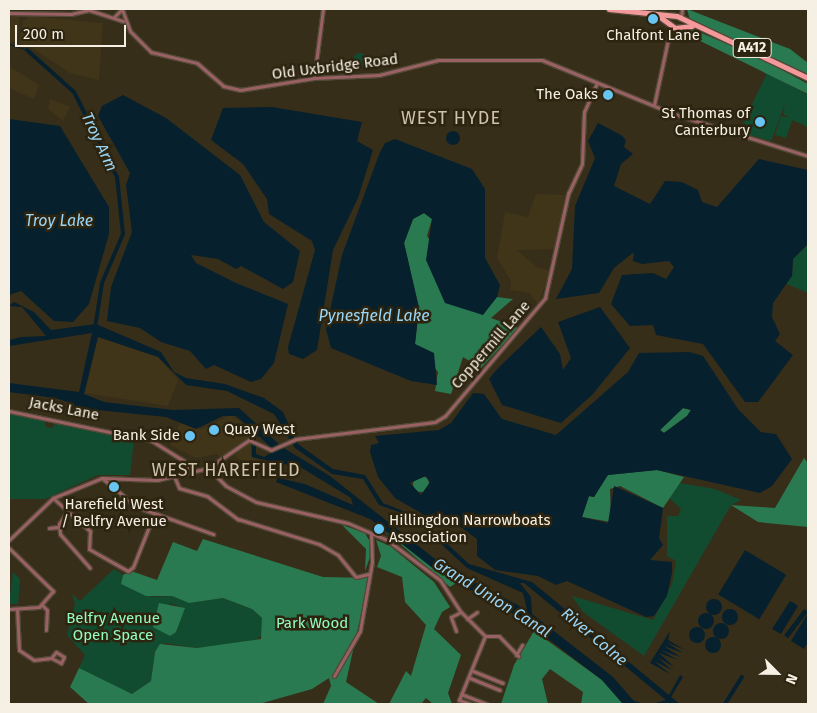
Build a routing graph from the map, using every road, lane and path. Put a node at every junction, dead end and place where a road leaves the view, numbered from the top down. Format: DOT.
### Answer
graph roads {
  1 [pos="122,9"];
  2 [pos="323,9"];
  3 [pos="609,9"];
  4 [pos="681,9"];
  5 [pos="9,13"];
  6 [pos="114,17"];
  7 [pos="660,17"];
  8 [pos="677,17"];
  9 [pos="124,22"];
  10 [pos="670,25"];
  11 [pos="692,26"];
  12 [pos="678,27"];
  13 [pos="668,37"];
  14 [pos="314,78"];
  15 [pos="808,78"];
  16 [pos="597,83"];
  17 [pos="654,105"];
  18 [pos="808,156"];
  19 [pos="9,411"];
  20 [pos="208,468"];
  21 [pos="189,472"];
  22 [pos="174,476"];
  23 [pos="102,478"];
  24 [pos="53,498"];
  25 [pos="67,512"];
  26 [pos="154,514"];
  27 [pos="58,527"];
  28 [pos="49,528"];
  29 [pos="371,532"];
  30 [pos="213,534"];
  31 [pos="9,540"];
  32 [pos="9,548"];
  33 [pos="90,568"];
  34 [pos="369,574"];
  35 [pos="42,605"];
  36 [pos="9,609"];
  37 [pos="17,609"];
  38 [pos="461,612"];
  39 [pos="477,612"];
  40 [pos="467,619"];
  41 [pos="46,630"];
  42 [pos="456,630"];
  43 [pos="485,636"];
  44 [pos="522,645"];
  45 [pos="51,658"];
  46 [pos="473,671"];
  47 [pos="334,676"];
  48 [pos="470,678"];
  49 [pos="503,683"];
  50 [pos="500,690"];
  51 [pos="460,696"];
  52 [pos="470,704"];
  53 [pos="486,704"];
  1 -- 6 [label="street"];
  1 -- 9 [label="street"];
  2 -- 14 [label="street"];
  3 -- 7 [label="main road"];
  4 -- 8 [label="street"];
  5 -- 6 [label="street"];
  6 -- 9 [label="street"];
  7 -- 8 [label="main road"];
  7 -- 10 [label="main road"];
  8 -- 10 [label="main road"];
  8 -- 11 [label="main road, A412"];
  8 -- 12 [label="main road"];
  9 -- 14 [label="street, Old Uxbridge Road"];
  10 -- 12 [label="main road"];
  10 -- 13 [label="street"];
  11 -- 12 [label="main road, A412"];
  11 -- 15 [label="main road, A412"];
  12 -- 13 [label="street"];
  13 -- 17 [label="street"];
  14 -- 16 [label="street, Old Uxbridge Road"];
  16 -- 17 [label="street, Old Uxbridge Road"];
  16 -- 20 [label="street, Coppermill Lane"];
  17 -- 18 [label="street, Old Uxbridge Road"];
  19 -- 21 [label="street, Jacks Lane"];
  20 -- 21 [label="street"];
  20 -- 29 [label="street"];
  21 -- 22 [label="street"];
  22 -- 23 [label="street"];
  22 -- 34 [label="street"];
  23 -- 24 [label="street"];
  23 -- 26 [label="street"];
  24 -- 25 [label="street"];
  24 -- 31 [label="street"];
  25 -- 26 [label="street"];
  25 -- 27 [label="street"];
  26 -- 30 [label="street"];
  27 -- 28 [label="street"];
  27 -- 33 [label="street"];
  29 -- 34 [label="street"];
  29 -- 38 [label="street"];
  32 -- 35 [label="street"];
  34 -- 47 [label="street"];
  35 -- 37 [label="street"];
  35 -- 41 [label="street"];
  36 -- 37 [label="street"];
  37 -- 45 [label="street"];
  38 -- 40 [label="street"];
  38 -- 42 [label="street"];
  39 -- 40 [label="street"];
  40 -- 43 [label="street"];
  43 -- 44 [label="street"];
  43 -- 46 [label="street"];
  46 -- 48 [label="street"];
  46 -- 49 [label="street"];
  48 -- 50 [label="street"];
  48 -- 51 [label="street"];
  51 -- 52 [label="street"];
  51 -- 53 [label="street"];
}
